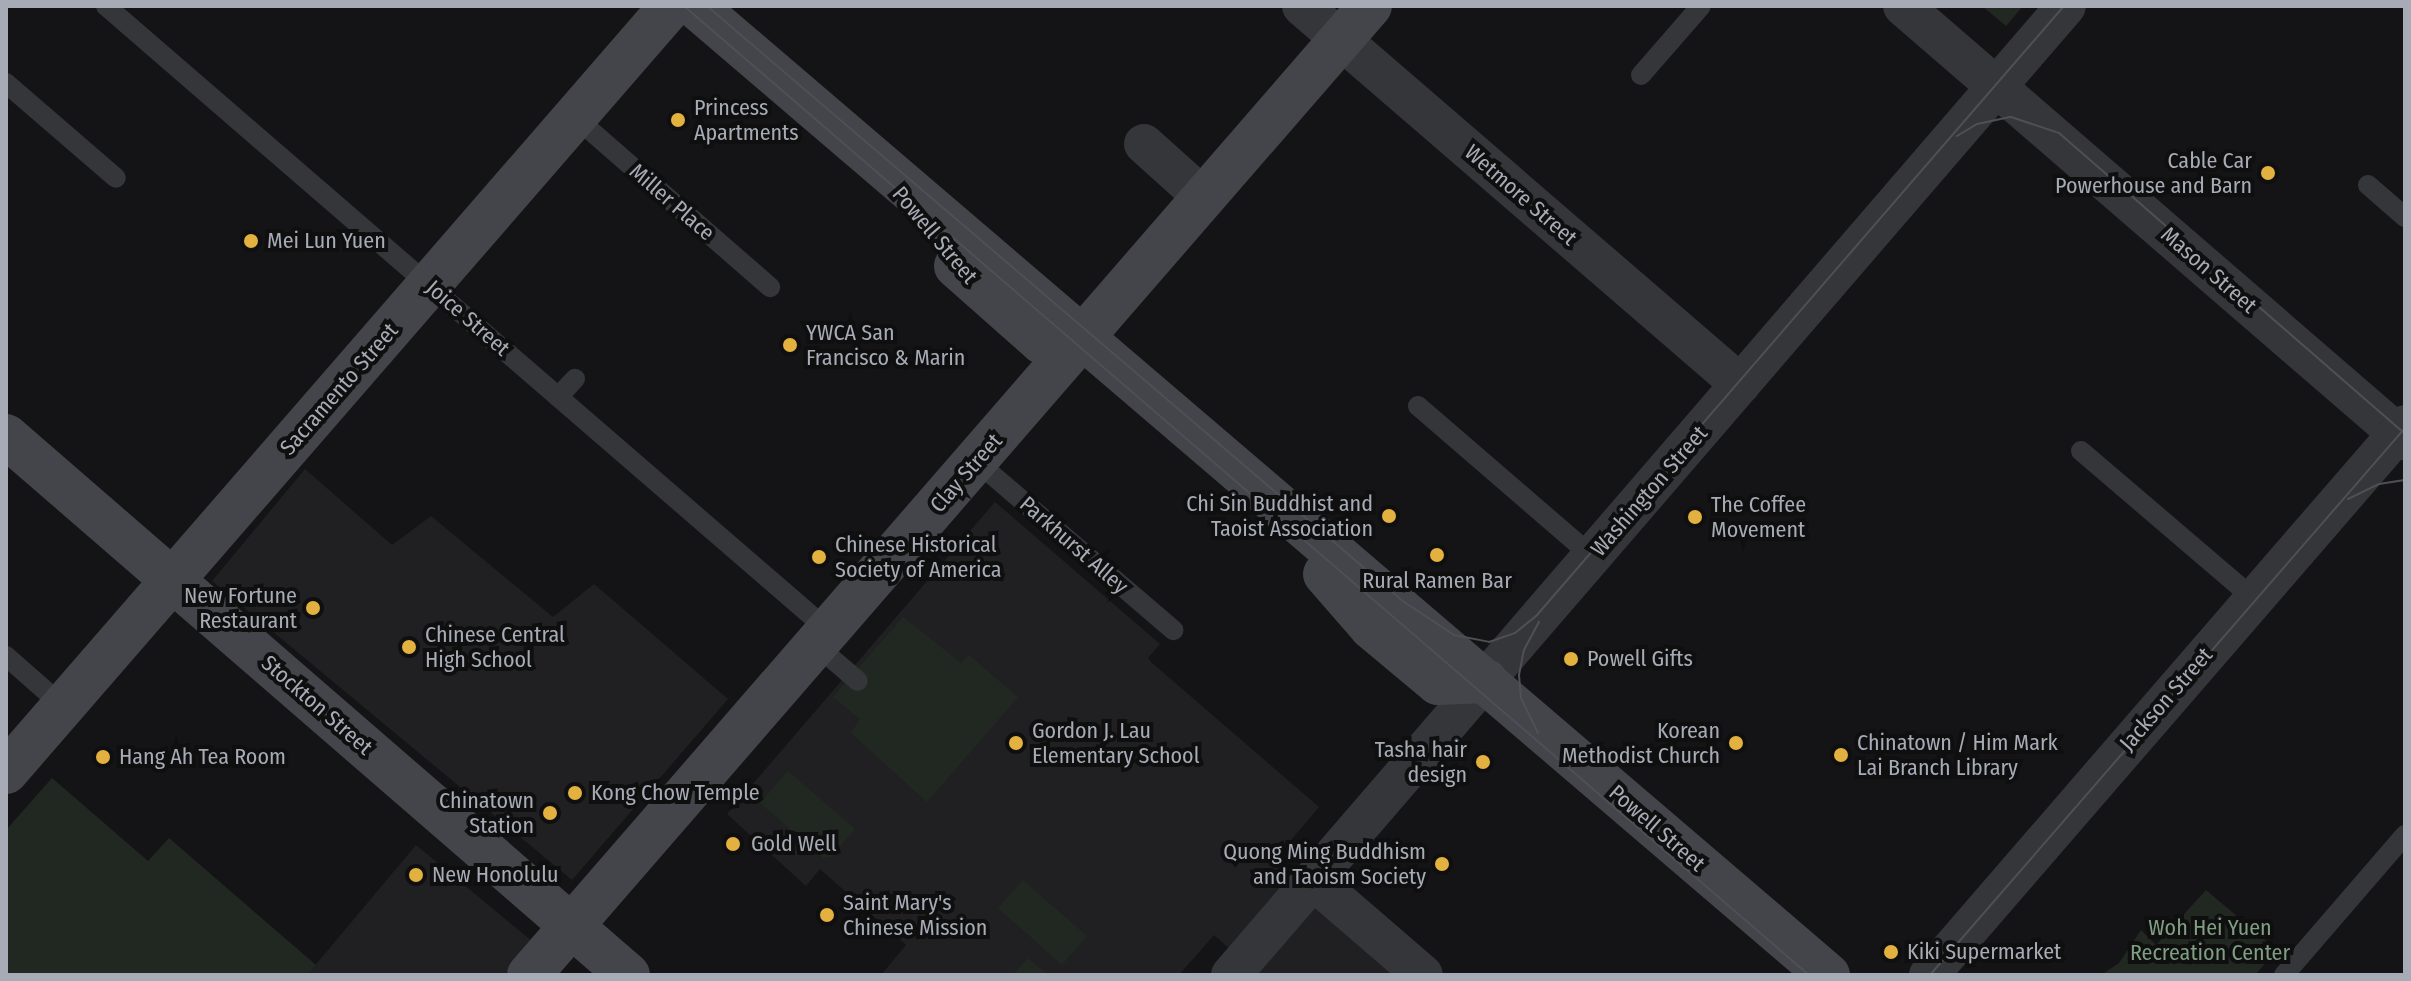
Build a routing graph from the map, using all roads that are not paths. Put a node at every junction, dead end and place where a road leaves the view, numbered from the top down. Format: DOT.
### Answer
graph roads {
  1 [pos="106,6"];
  2 [pos="671,6"];
  3 [pos="695,6"];
  4 [pos="1302,6"];
  5 [pos="1370,6"];
  6 [pos="1701,6"];
  7 [pos="1903,6"];
  8 [pos="2066,6"];
  9 [pos="1341,40"];
  10 [pos="1641,75"];
  11 [pos="6,83"];
  12 [pos="1996,87"];
  13 [pos="575,117"];
  14 [pos="1144,144"];
  15 [pos="116,178"];
  16 [pos="2368,185"];
  17 [pos="1204,198"];
  18 [pos="2405,217"];
  19 [pos="429,285"];
  20 [pos="770,287"];
  21 [pos="1084,336"];
  22 [pos="575,379"];
  23 [pos="1740,384"];
  24 [pos="558,397"];
  25 [pos="1418,406"];
  26 [pos="2403,433"];
  27 [pos="6,436"];
  28 [pos="2081,451"];
  29 [pos="976,461"];
  30 [pos="1593,557"];
  31 [pos="173,580"];
  32 [pos="2253,598"];
  33 [pos="1173,630"];
  34 [pos="822,638"];
  35 [pos="6,656"];
  36 [pos="858,681"];
  37 [pos="1486,681"];
  38 [pos="63,706"];
  39 [pos="6,772"];
  40 [pos="2405,835"];
  41 [pos="1313,880"];
  42 [pos="572,926"];
  43 [pos="1235,974"];
  44 [pos="529,975"];
  45 [pos="628,975"];
  46 [pos="1423,975"];
  47 [pos="1828,975"];
  48 [pos="1929,975"];
  49 [pos="2284,975"];
  1 -- 19 [label="lane, Joice Street"];
  2 -- 13 [label="street, Sacramento Street"];
  3 -- 21 [label="street, Powell Street"];
  4 -- 9 [label="street, Wetmore Street"];
  5 -- 9 [label="street, Clay Street"];
  6 -- 10 [label="lane"];
  7 -- 12 [label="street, Mason Street"];
  8 -- 12 [label="street, Washington Street"];
  9 -- 17 [label="street, Clay Street"];
  9 -- 23 [label="street, Wetmore Street"];
  11 -- 15 [label="lane"];
  12 -- 23 [label="street, Washington Street"];
  12 -- 26 [label="street, Mason Street"];
  13 -- 19 [label="street, Sacramento Street"];
  13 -- 20 [label="lane, Miller Place"];
  14 -- 17 [label="street"];
  16 -- 18 [label="lane"];
  17 -- 21 [label="street, Clay Street"];
  19 -- 24 [label="lane, Joice Street"];
  19 -- 31 [label="street, Sacramento Street"];
  21 -- 29 [label="street, Clay Street"];
  21 -- 37 [label="street, Powell Street"];
  22 -- 24 [label="lane"];
  23 -- 30 [label="street, Washington Street"];
  24 -- 34 [label="lane, Joice Street"];
  25 -- 30 [label="lane"];
  26 -- 32 [label="street, Jackson Street"];
  27 -- 31 [label="street, Stockton Street"];
  28 -- 32 [label="lane"];
  29 -- 33 [label="lane, Parkhurst Alley"];
  29 -- 34 [label="street, Clay Street"];
  30 -- 37 [label="street, Washington Street"];
  31 -- 38 [label="street, Sacramento Street"];
  31 -- 42 [label="street, Stockton Street"];
  32 -- 48 [label="street, Jackson Street"];
  34 -- 36 [label="lane, Joice Street"];
  34 -- 42 [label="street, Clay Street"];
  35 -- 38 [label="lane"];
  37 -- 41 [label="street, Washington Street"];
  37 -- 47 [label="street, Powell Street"];
  38 -- 39 [label="street, Sacramento Street"];
  40 -- 49 [label="lane"];
  41 -- 43 [label="street, Washington Street"];
  41 -- 46 [label="street"];
  42 -- 44 [label="street, Clay Street"];
  42 -- 45 [label="street, Stockton Street"];
}
